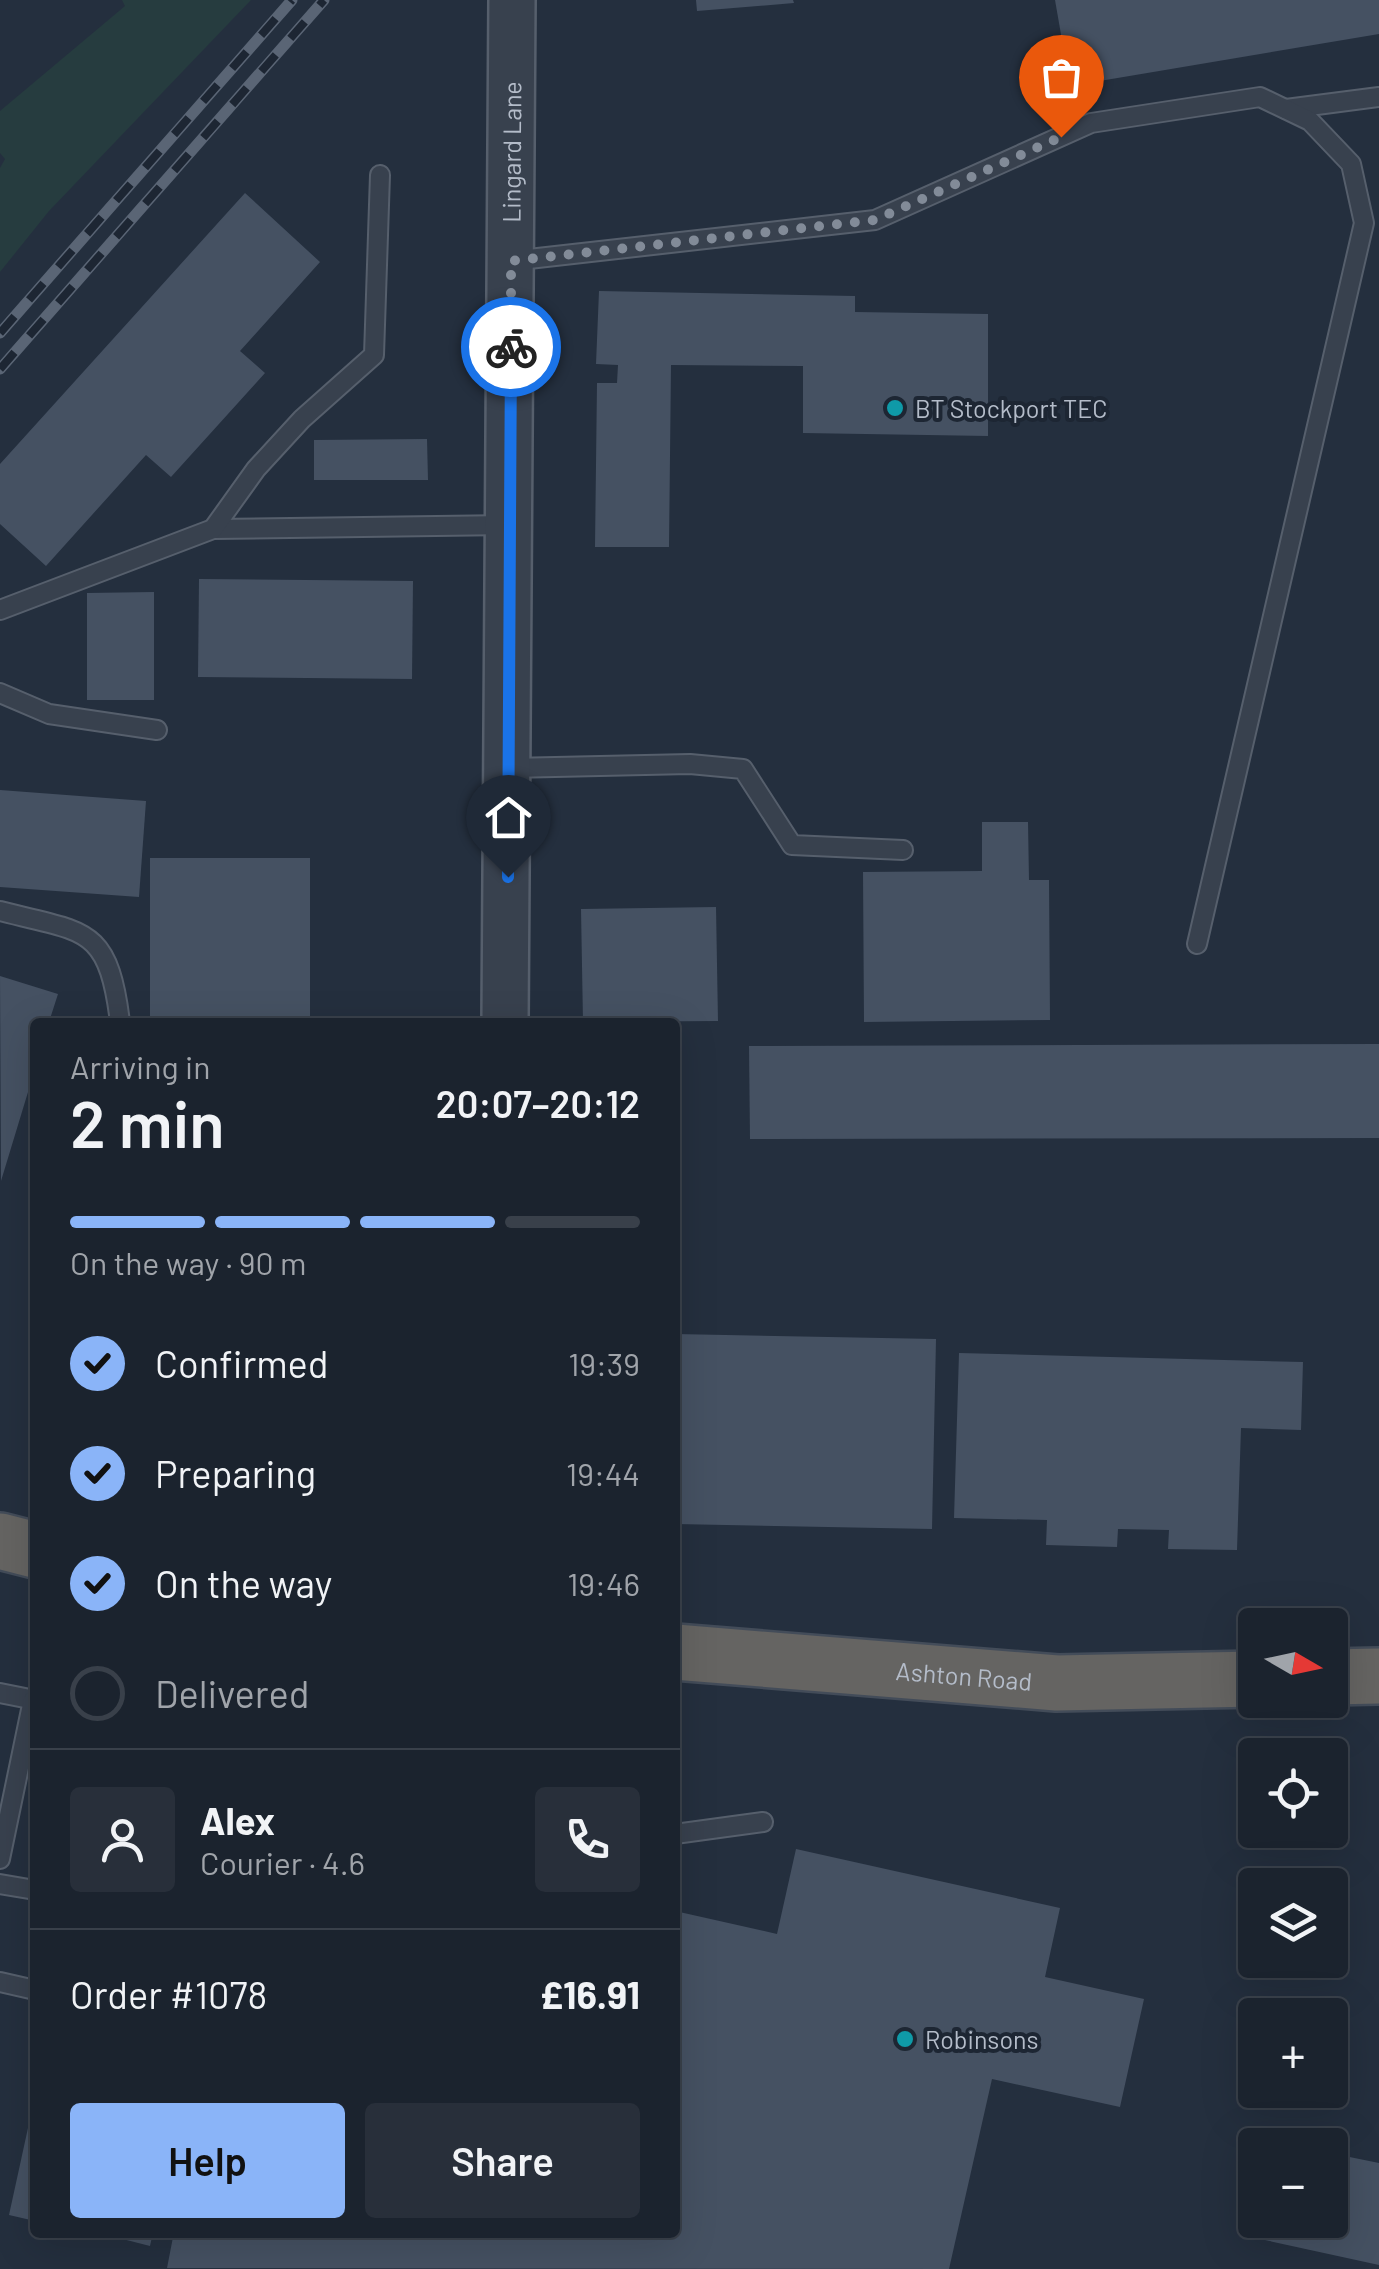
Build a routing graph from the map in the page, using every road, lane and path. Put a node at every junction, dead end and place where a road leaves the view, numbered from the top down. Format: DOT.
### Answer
graph roads {
  1 [pos="512,0"];
  2 [pos="1379,97"];
  3 [pos="1286,109"];
  4 [pos="380,176"];
  5 [pos="511,261"];
  6 [pos="510,525"];
  7 [pos="213,528"];
  8 [pos="0,610"];
  9 [pos="0,694"];
  10 [pos="157,730"];
  11 [pos="510,768"];
  12 [pos="903,850"];
  13 [pos="0,911"];
  14 [pos="1197,944"];
  15 [pos="119,1018"];
  16 [pos="505,1018"];
  17 [pos="0,1541"];
  18 [pos="30,1549"];
  19 [pos="680,1652"];
  20 [pos="1379,1676"];
  21 [pos="1348,1677"];
  22 [pos="1238,1678"];
  23 [pos="0,1693"];
  24 [pos="30,1699"];
  25 [pos="30,1719"];
  26 [pos="763,1822"];
  27 [pos="680,1833"];
  28 [pos="0,1859"];
  29 [pos="0,1884"];
  30 [pos="30,1889"];
  31 [pos="0,1982"];
  32 [pos="30,1989"];
  1 -- 5 [label="street, Lingard Lane"];
  2 -- 3 [label="lane"];
  3 -- 5 [label="lane"];
  3 -- 14 [label="lane"];
  4 -- 7 [label="lane"];
  5 -- 6 [label="street, Lingard Lane"];
  6 -- 7 [label="lane"];
  6 -- 11 [label="street, Lingard Lane"];
  7 -- 8 [label="lane"];
  9 -- 10 [label="lane"];
  11 -- 12 [label="lane"];
  11 -- 16 [label="street, Lingard Lane"];
  13 -- 15 [label="lane"];
  17 -- 18 [label="highway"];
  19 -- 22 [label="highway, Ashton Road"];
  20 -- 21 [label="highway"];
  23 -- 24 [label="lane"];
  25 -- 28 [label="lane"];
  26 -- 27 [label="lane"];
  29 -- 30 [label="lane"];
  31 -- 32 [label="lane"];
}
